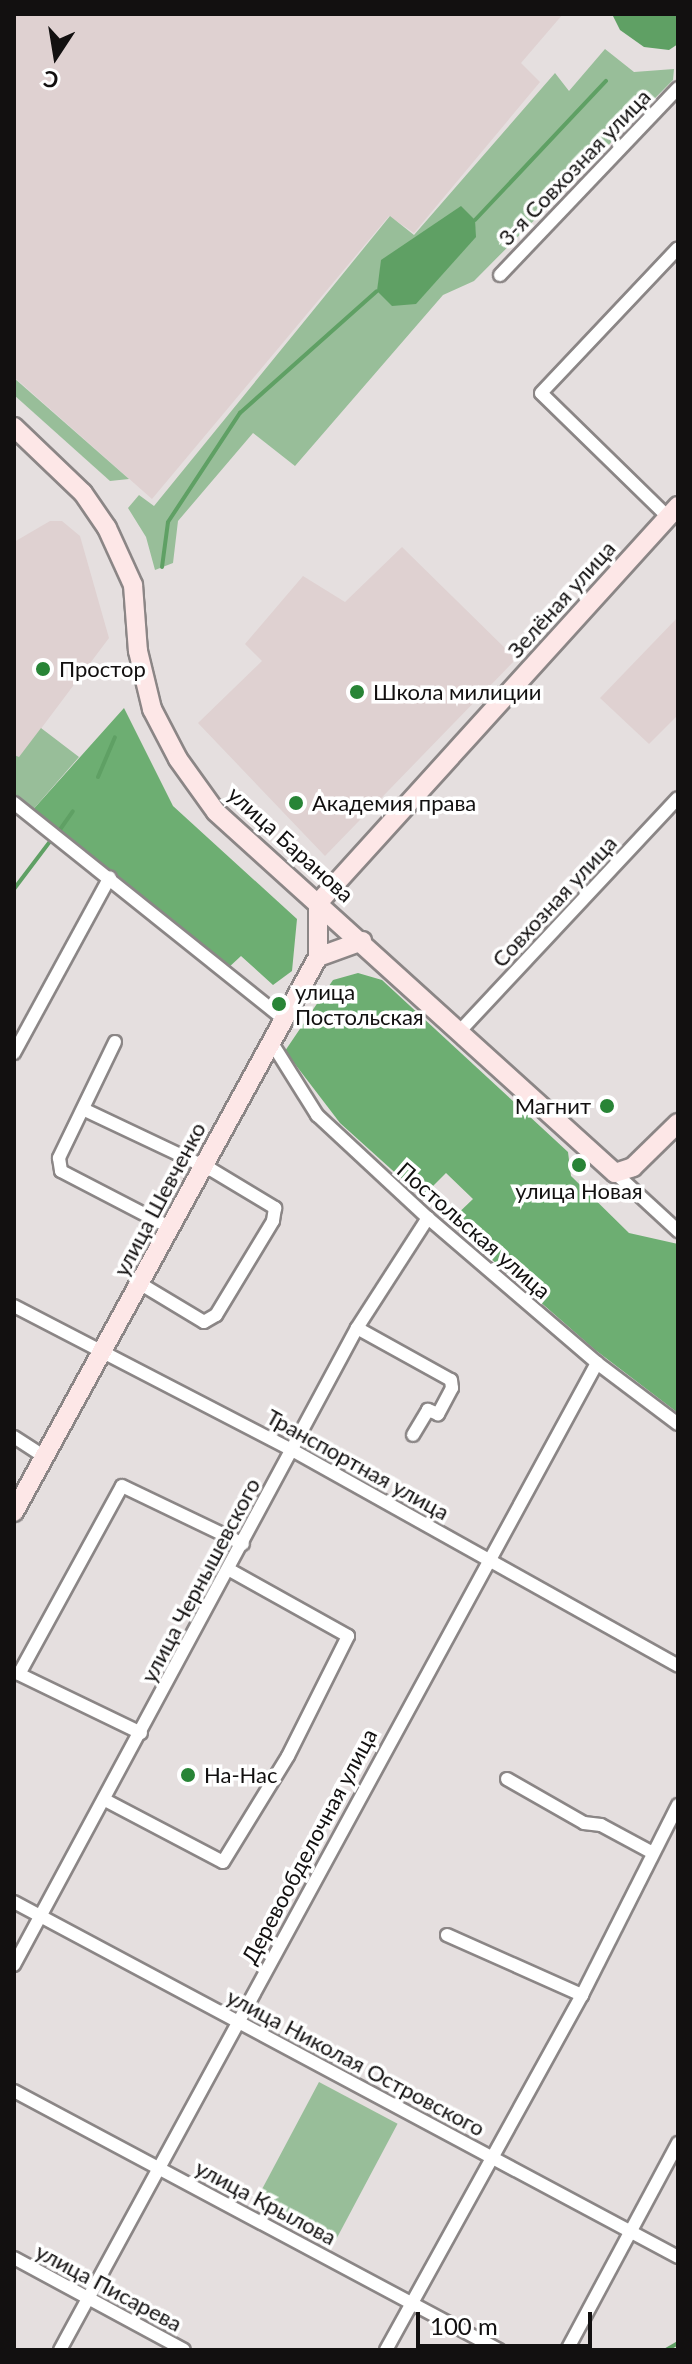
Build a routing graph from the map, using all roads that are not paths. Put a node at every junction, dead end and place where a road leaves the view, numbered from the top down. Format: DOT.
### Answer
graph roads {
  1 [pos="678,88"];
  2 [pos="678,248"];
  3 [pos="500,275"];
  4 [pos="14,427"];
  5 [pos="673,511"];
  6 [pos="678,798"];
  7 [pos="14,803"];
  8 [pos="110,877"];
  9 [pos="318,903"];
  10 [pos="362,941"];
  11 [pos="318,957"];
  12 [pos="281,1017"];
  13 [pos="459,1032"];
  14 [pos="270,1040"];
  15 [pos="115,1042"];
  16 [pos="14,1053"];
  17 [pos="85,1110"];
  18 [pos="678,1123"];
  19 [pos="204,1168"];
  20 [pos="615,1173"];
  21 [pos="428,1218"];
  22 [pos="171,1228"];
  23 [pos="678,1231"];
  24 [pos="141,1284"];
  25 [pos="14,1306"];
  26 [pos="357,1328"];
  27 [pos="103,1353"];
  28 [pos="597,1363"];
  29 [pos="678,1424"];
  30 [pos="413,1435"];
  31 [pos="14,1437"];
  32 [pos="292,1450"];
  33 [pos="45,1457"];
  34 [pos="14,1512"];
  35 [pos="243,1544"];
  36 [pos="488,1558"];
  37 [pos="230,1570"];
  38 [pos="678,1666"];
  39 [pos="141,1733"];
  40 [pos="507,1779"];
  41 [pos="105,1800"];
  42 [pos="678,1805"];
  43 [pos="653,1853"];
  44 [pos="14,1902"];
  45 [pos="42,1918"];
  46 [pos="447,1935"];
  47 [pos="14,1965"];
  48 [pos="582,1995"];
  49 [pos="237,2020"];
  50 [pos="14,2091"];
  51 [pos="678,2143"];
  52 [pos="490,2157"];
  53 [pos="158,2168"];
  54 [pos="631,2233"];
  55 [pos="678,2257"];
  56 [pos="14,2258"];
  57 [pos="87,2298"];
  58 [pos="412,2303"];
  59 [pos="60,2350"];
  60 [pos="184,2350"];
  61 [pos="386,2350"];
  62 [pos="499,2350"];
  63 [pos="567,2350"];
  1 -- 3 [label="street, 3-я Совхозная улица"];
  2 -- 5 [label="street"];
  4 -- 9 [label="main road, улица Баранова"];
  5 -- 9 [label="main road, Зелёная улица"];
  6 -- 13 [label="street, Совхозная улица"];
  7 -- 8 [label="street"];
  8 -- 12 [label="street"];
  8 -- 16 [label="street"];
  9 -- 10 [label="main road, улица Баранова"];
  9 -- 11 [label="main road"];
  10 -- 11 [label="main road"];
  10 -- 13 [label="main road, улица Баранова"];
  11 -- 12 [label="main road, улица Шевченко"];
  12 -- 14 [label="main road, улица Шевченко"];
  13 -- 20 [label="main road, улица Баранова"];
  14 -- 19 [label="main road, улица Шевченко"];
  14 -- 21 [label="street, Постольская улица"];
  15 -- 17 [label="street"];
  17 -- 19 [label="street"];
  17 -- 22 [label="street"];
  18 -- 20 [label="main road"];
  19 -- 22 [label="main road, улица Шевченко"];
  19 -- 24 [label="street"];
  20 -- 23 [label="street"];
  21 -- 26 [label="street, улица Чернышевского"];
  21 -- 28 [label="street, Постольская улица"];
  22 -- 24 [label="main road, улица Шевченко"];
  24 -- 27 [label="main road, улица Шевченко"];
  25 -- 27 [label="street, Транспортная улица"];
  26 -- 30 [label="street"];
  26 -- 32 [label="street, улица Чернышевского"];
  27 -- 32 [label="street, Транспортная улица"];
  27 -- 33 [label="main road, улица Шевченко"];
  28 -- 29 [label="street, Постольская улица"];
  28 -- 36 [label="street, Деревообделочная улица"];
  31 -- 33 [label="street"];
  32 -- 35 [label="street, улица Чернышевского"];
  32 -- 36 [label="street, Транспортная улица"];
  33 -- 34 [label="main road, улица Шевченко"];
  35 -- 37 [label="street, улица Чернышевского"];
  35 -- 39 [label="street"];
  36 -- 38 [label="street, Транспортная улица"];
  36 -- 49 [label="street, Деревообделочная улица"];
  37 -- 39 [label="street, улица Чернышевского"];
  37 -- 41 [label="street"];
  39 -- 41 [label="street, улица Чернышевского"];
  40 -- 43 [label="street"];
  41 -- 45 [label="street, улица Чернышевского"];
  42 -- 43 [label="street"];
  43 -- 48 [label="street"];
  44 -- 45 [label="street, улица Николая Островского"];
  45 -- 47 [label="street, улица Чернышевского"];
  45 -- 49 [label="street, улица Николая Островского"];
  46 -- 48 [label="street"];
  48 -- 52 [label="street"];
  49 -- 52 [label="street, улица Николая Островского"];
  49 -- 53 [label="street, Деревообделочная улица"];
  50 -- 53 [label="street, улица Крылова"];
  51 -- 54 [label="street"];
  52 -- 54 [label="street, улица Николая Островского"];
  52 -- 58 [label="street"];
  53 -- 57 [label="street, Деревообделочная улица"];
  53 -- 58 [label="street, улица Крылова"];
  54 -- 55 [label="street, улица Николая Островского"];
  54 -- 63 [label="street"];
  56 -- 57 [label="street, улица Писарева"];
  57 -- 59 [label="street, Деревообделочная улица"];
  57 -- 60 [label="street, улица Писарева"];
  58 -- 61 [label="street"];
  58 -- 62 [label="street, улица Крылова"];
}
